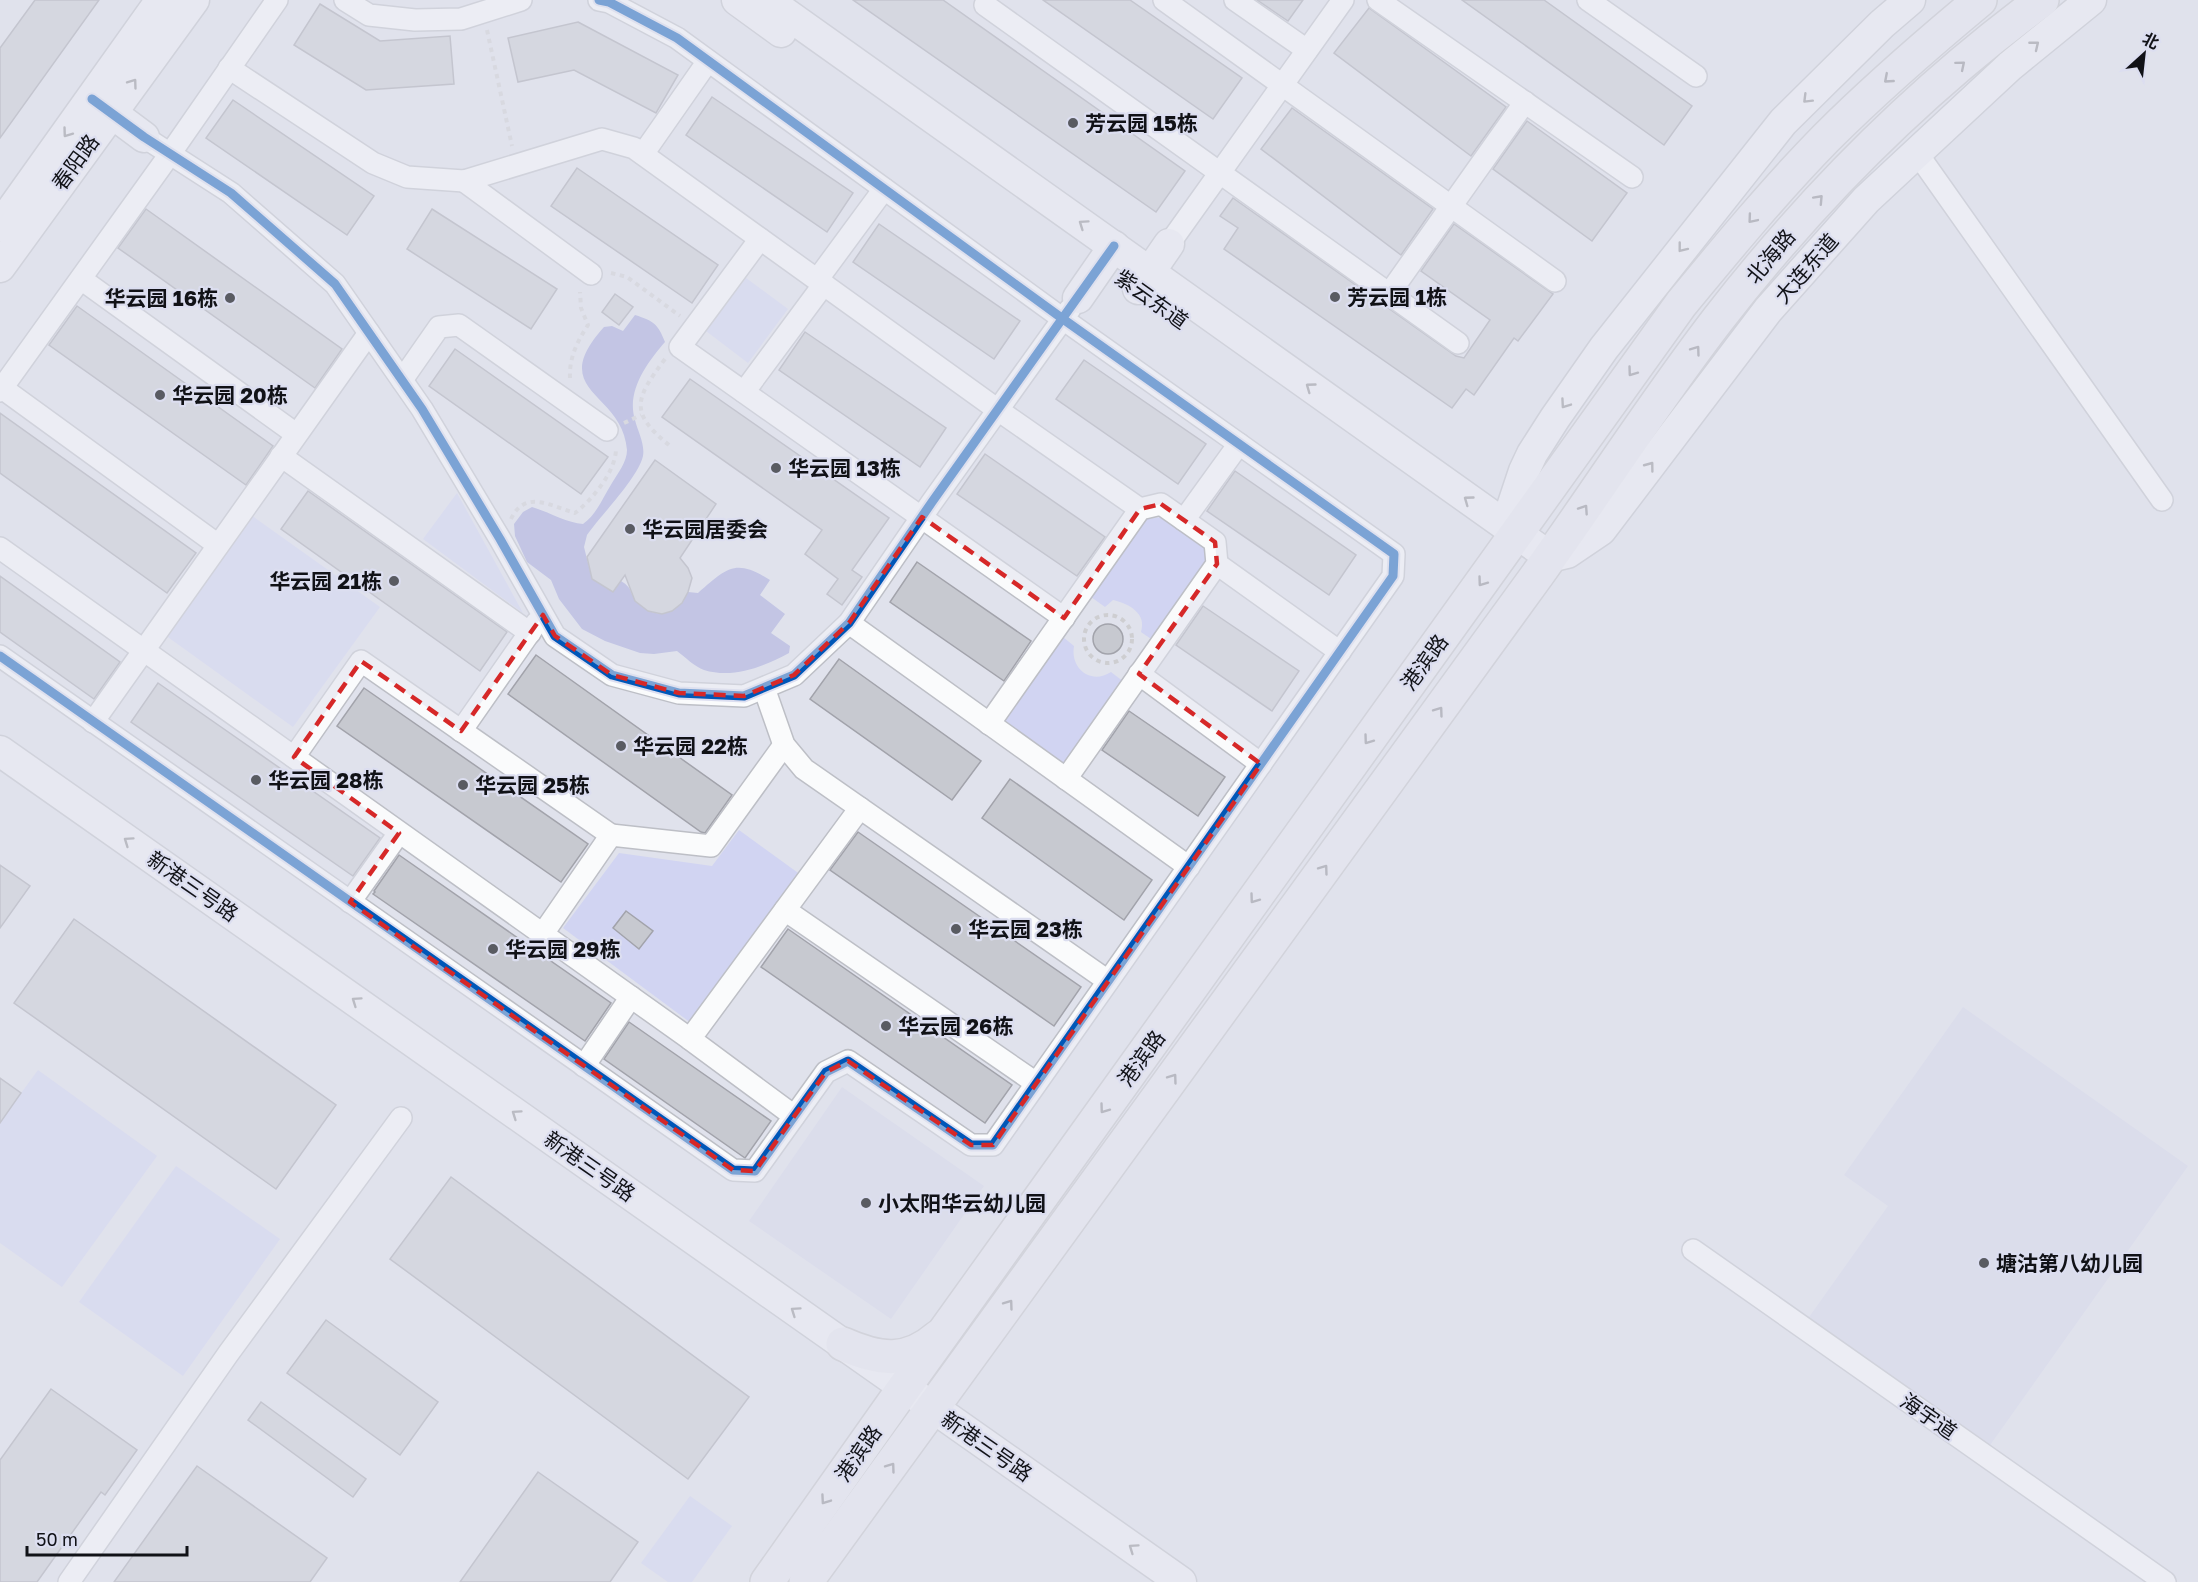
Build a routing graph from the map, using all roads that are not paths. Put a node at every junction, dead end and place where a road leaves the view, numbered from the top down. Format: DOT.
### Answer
graph roads {
  1 [pos="161,0"];
  2 [pos="194,0"];
  3 [pos="277,0"];
  4 [pos="345,0"];
  5 [pos="521,0"];
  6 [pos="599,0"];
  7 [pos="737,0"];
  8 [pos="767,0"];
  9 [pos="1164,0"];
  10 [pos="1235,0"];
  11 [pos="1343,0"];
  12 [pos="1378,0"];
  13 [pos="1588,0"];
  14 [pos="1910,0"];
  15 [pos="1980,0"];
  16 [pos="2042,0"];
  17 [pos="2091,0"];
  18 [pos="984,2"];
  19 [pos="1307,50"];
  20 [pos="708,61"];
  21 [pos="229,68"];
  22 [pos="1696,76"];
  23 [pos="1282,84"];
  24 [pos="1525,102"];
  25 [pos="102,106"];
  26 [pos="144,137"];
  27 [pos="1917,153"];
  28 [pos="170,154"];
  29 [pos="643,154"];
  30 [pos="1218,174"];
  31 [pos="1632,177"];
  32 [pos="464,181"];
  33 [pos="884,189"];
  34 [pos="1451,207"];
  35 [pos="13,211"];
  36 [pos="760,238"];
  37 [pos="1169,244"];
  38 [pos="1108,255"];
  39 [pos="0,267"];
  40 [pos="591,274"];
  41 [pos="81,279"];
  42 [pos="1144,280"];
  43 [pos="1555,281"];
  44 [pos="820,282"];
  45 [pos="1389,294"];
  46 [pos="1070,309"];
  47 [pos="369,333"];
  48 [pos="1458,343"];
  49 [pos="402,380"];
  50 [pos="1,390"];
  51 [pos="744,392"];
  52 [pos="998,410"];
  53 [pos="607,430"];
  54 [pos="296,434"];
  55 [pos="1239,444"];
  56 [pos="281,456"];
  57 [pos="2162,500"];
  58 [pos="1140,509"];
  59 [pos="922,517"];
  60 [pos="1184,520"];
  61 [pos="1510,542"];
  62 [pos="218,545"];
  63 [pos="0,548"];
  64 [pos="1216,564"];
  65 [pos="1544,566"];
  66 [pos="543,615"];
  67 [pos="1064,618"];
  68 [pos="849,623"];
  69 [pos="530,633"];
  70 [pos="143,650"];
  71 [pos="1340,652"];
  72 [pos="0,656"];
  73 [pos="1139,674"];
  74 [pos="764,687"];
  75 [pos="93,722"];
  76 [pos="990,724"];
  77 [pos="461,731"];
  78 [pos="784,745"];
  79 [pos="0,751"];
  80 [pos="294,758"];
  81 [pos="1261,764"];
  82 [pos="0,774"];
  83 [pos="1066,779"];
  84 [pos="860,808"];
  85 [pos="399,832"];
  86 [pos="611,835"];
  87 [pos="1189,867"];
  88 [pos="350,902"];
  89 [pos="786,910"];
  90 [pos="542,935"];
  91 [pos="1108,981"];
  92 [pos="631,997"];
  93 [pos="690,1039"];
  94 [pos="584,1066"];
  95 [pos="1036,1083"];
  96 [pos="794,1116"];
  97 [pos="401,1118"];
  98 [pos="944,1332"];
  99 [pos="975,1351"];
  100 [pos="837,1353"];
  101 [pos="898,1396"];
  102 [pos="927,1417"];
  103 [pos="69,1582"];
  104 [pos="768,1582"];
  105 [pos="806,1582"];
  106 [pos="1146,1582"];
  107 [pos="1180,1582"];
  108 [pos="2152,1582"];
  109 [pos="2166,1582"];
  1 -- 25 [label="main road, 春阳路"];
  25 -- 2 [label="main road, 春阳路, one-way"];
  3 -- 21 [label="street"];
  4 -- 5 [label="street"];
  6 -- 20 [label="street"];
  7 -- 38 [label="main road, 紫云东道"];
  38 -- 8 [label="main road, 紫云东道, one-way"];
  9 -- 23 [label="street"];
  10 -- 19 [label="street"];
  11 -- 19 [label="street"];
  12 -- 24 [label="street"];
  13 -- 22 [label="street"];
  14 -- 61 [label="main road, one-way"];
  15 -- 61 [label="main road, 北海路, one-way"];
  65 -- 16 [label="main road, 北海路, one-way"];
  27 -- 17 [label="main road, 大连东道, one-way"];
  18 -- 30 [label="street"];
  19 -- 23 [label="street"];
  20 -- 29 [label="street"];
  20 -- 33 [label="street"];
  21 -- 28 [label="street"];
  21 -- 32 [label="street"];
  23 -- 30 [label="street"];
  23 -- 34 [label="street"];
  24 -- 31 [label="street"];
  24 -- 34 [label="street"];
  25 -- 26 [label="main road"];
  25 -- 35 [label="main road, 春阳路"];
  26 -- 28 [label="street"];
  27 -- 57 [label="street"];
  65 -- 27 [label="main road, 大连东道, one-way"];
  28 -- 41 [label="street"];
  28 -- 47 [label="street"];
  29 -- 32 [label="street"];
  29 -- 36 [label="street"];
  30 -- 37 [label="street"];
  30 -- 45 [label="street"];
  32 -- 40 [label="street"];
  33 -- 44 [label="street"];
  33 -- 46 [label="street"];
  34 -- 43 [label="street"];
  34 -- 45 [label="street"];
  35 -- 39 [label="main road, 春阳路"];
  36 -- 44 [label="street"];
  36 -- 51 [label="street"];
  37 -- 42 [label="main road"];
  38 -- 42 [label="main road, 紫云东道"];
  38 -- 46 [label="main road"];
  41 -- 50 [label="street"];
  41 -- 54 [label="street"];
  42 -- 61 [label="main road, 紫云东道"];
  44 -- 51 [label="street"];
  44 -- 52 [label="street"];
  45 -- 48 [label="street"];
  46 -- 52 [label="street"];
  46 -- 55 [label="street"];
  47 -- 49 [label="street"];
  47 -- 54 [label="street"];
  49 -- 53 [label="street"];
  49 -- 66 [label="street"];
  50 -- 62 [label="street"];
  51 -- 59 [label="street"];
  52 -- 58 [label="street"];
  52 -- 59 [label="street"];
  54 -- 56 [label="street"];
  55 -- 60 [label="street"];
  55 -- 71 [label="street"];
  56 -- 62 [label="street"];
  56 -- 69 [label="street"];
  58 -- 60 [label="street"];
  58 -- 67 [label="street"];
  59 -- 67 [label="street"];
  59 -- 68 [label="street"];
  60 -- 64 [label="street"];
  61 -- 65 [label="main road, 紫云东道"];
  61 -- 98 [label="main road, 港滨路, one-way"];
  62 -- 70 [label="street"];
  63 -- 70 [label="street"];
  64 -- 71 [label="street"];
  64 -- 73 [label="street"];
  99 -- 65 [label="main road, 港滨路, one-way"];
  66 -- 69 [label="street"];
  66 -- 74 [label="street"];
  67 -- 76 [label="street"];
  68 -- 74 [label="street"];
  68 -- 76 [label="street"];
  69 -- 77 [label="street"];
  70 -- 75 [label="street"];
  70 -- 80 [label="street"];
  71 -- 81 [label="street"];
  72 -- 75 [label="street"];
  73 -- 81 [label="street"];
  73 -- 83 [label="street"];
  74 -- 78 [label="street"];
  75 -- 88 [label="street"];
  76 -- 83 [label="street"];
  77 -- 80 [label="street"];
  77 -- 86 [label="street"];
  78 -- 84 [label="street"];
  78 -- 86 [label="street"];
  100 -- 79 [label="main road, 新港三号路, one-way"];
  80 -- 85 [label="street"];
  81 -- 87 [label="street"];
  82 -- 100 [label="main road, 新港三号路"];
  83 -- 87 [label="street"];
  84 -- 89 [label="street"];
  84 -- 91 [label="street"];
  85 -- 88 [label="street"];
  85 -- 90 [label="street"];
  86 -- 90 [label="street"];
  87 -- 91 [label="street"];
  88 -- 94 [label="street"];
  89 -- 93 [label="street"];
  89 -- 95 [label="street"];
  90 -- 92 [label="street"];
  91 -- 95 [label="street"];
  92 -- 93 [label="street"];
  92 -- 94 [label="street"];
  93 -- 96 [label="street"];
  94 -- 96 [label="street"];
  95 -- 96 [label="street"];
  97 -- 103 [label="street"];
  98 -- 100 [label="main road"];
  98 -- 101 [label="main road, 港滨路"];
  99 -- 101 [label="main road"];
  99 -- 102 [label="main road, 港滨路"];
  100 -- 101 [label="main road, 新港三号路"];
  101 -- 102 [label="main road, 新港三号路"];
  101 -- 104 [label="main road, 港滨路, one-way"];
  105 -- 102 [label="main road, 港滨路, one-way"];
  102 -- 106 [label="main road, 新港三号路"];
  107 -- 102 [label="main road, 新港三号路, one-way"];
  108 -- 109 [label="street, 海宇道"];
}
